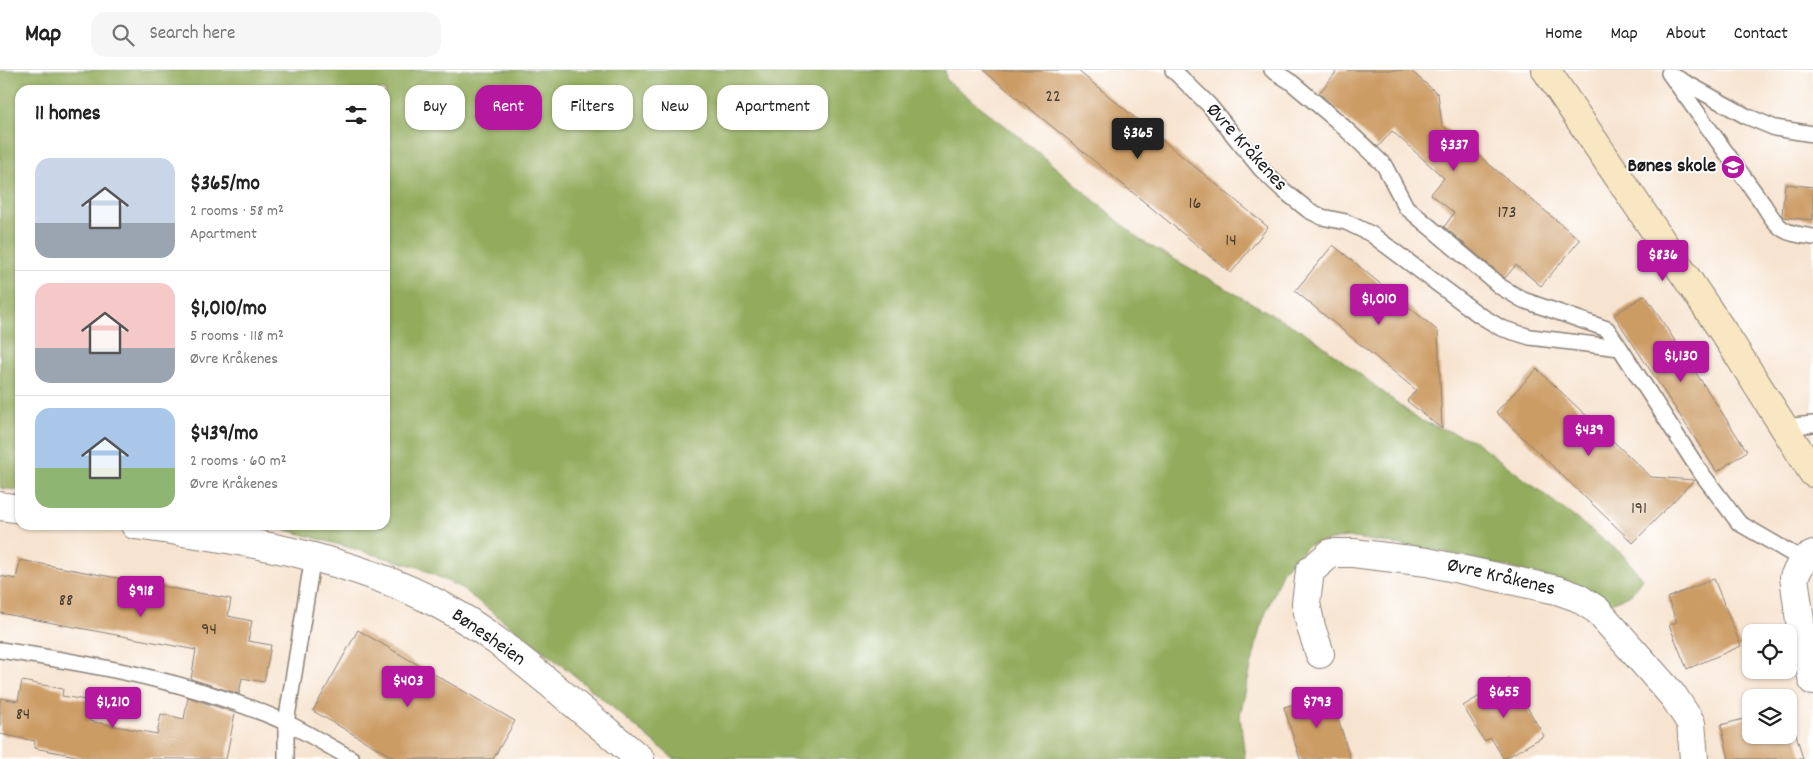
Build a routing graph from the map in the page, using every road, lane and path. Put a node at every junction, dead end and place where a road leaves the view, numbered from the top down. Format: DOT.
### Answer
graph roads {
  1 [pos="1172,70"];
  2 [pos="1272,70"];
  3 [pos="1546,70"];
  4 [pos="1667,71"];
  5 [pos="1813,134"];
  6 [pos="1813,237"];
  7 [pos="1620,348"];
  8 [pos="1813,424"];
  9 [pos="1784,426"];
  10 [pos="1813,473"];
  11 [pos="0,506"];
  12 [pos="15,508"];
  13 [pos="167,530"];
  14 [pos="313,556"];
  15 [pos="1808,558"];
  16 [pos="0,650"];
  17 [pos="1320,654"];
  18 [pos="1813,681"];
  19 [pos="286,723"];
  20 [pos="286,759"];
  21 [pos="352,759"];
  22 [pos="640,759"];
  23 [pos="1694,759"];
  1 -- 7 [label="lane, Øvre Kråkenes"];
  2 -- 7 [label="lane"];
  3 -- 9 [label="main road"];
  4 -- 5 [label="lane"];
  4 -- 6 [label="lane"];
  7 -- 15 [label="lane"];
  8 -- 9 [label="lane"];
  9 -- 10 [label="main road"];
  11 -- 12 [label="street"];
  13 -- 14 [label="street, Bønesheien"];
  14 -- 19 [label="lane"];
  14 -- 22 [label="street, Bønesheien"];
  15 -- 18 [label="street"];
  16 -- 19 [label="lane"];
  17 -- 23 [label="street, Øvre Kråkenes"];
  19 -- 20 [label="lane"];
  19 -- 21 [label="lane"];
}
